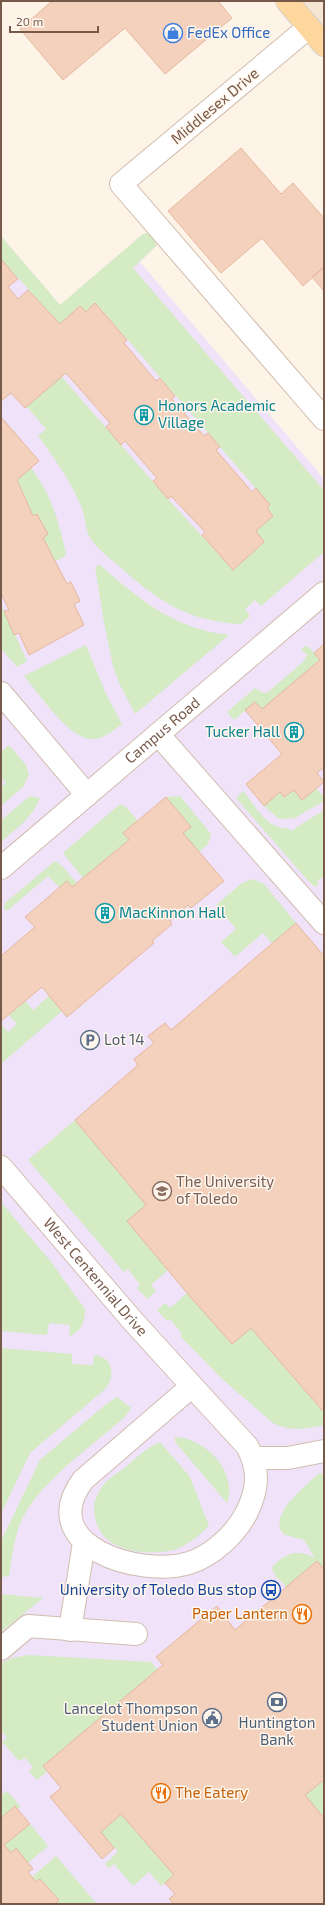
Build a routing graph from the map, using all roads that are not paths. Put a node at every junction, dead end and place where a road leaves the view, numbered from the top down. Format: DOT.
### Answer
graph roads {
  1 [pos="287,1"];
  2 [pos="309,27"];
  3 [pos="324,44"];
  4 [pos="324,419"];
  5 [pos="324,593"];
  6 [pos="1,693"];
  7 [pos="158,734"];
  8 [pos="87,795"];
  9 [pos="1,868"];
  10 [pos="324,923"];
  11 [pos="1,1167"];
  12 [pos="192,1386"];
  13 [pos="324,1452"];
  14 [pos="254,1458"];
  15 [pos="84,1542"];
  16 [pos="70,1630"];
  17 [pos="136,1634"];
  18 [pos="1,1649"];
  1 -- 2 [label="main road"];
  2 -- 3 [label="main road"];
  2 -- 4 [label="street, Middlesex Drive"];
  5 -- 7 [label="street, Campus Road"];
  6 -- 8 [label="street"];
  7 -- 8 [label="street, Campus Road"];
  7 -- 10 [label="street"];
  8 -- 9 [label="street, Campus Road"];
  11 -- 12 [label="street, West Centennial Drive"];
  12 -- 14 [label="street, West Centennial Drive"];
  12 -- 15 [label="street, West Centennial Drive"];
  13 -- 14 [label="street"];
  14 -- 15 [label="street, West Centennial Drive"];
  15 -- 16 [label="street"];
  16 -- 17 [label="street"];
  16 -- 18 [label="street"];
}
